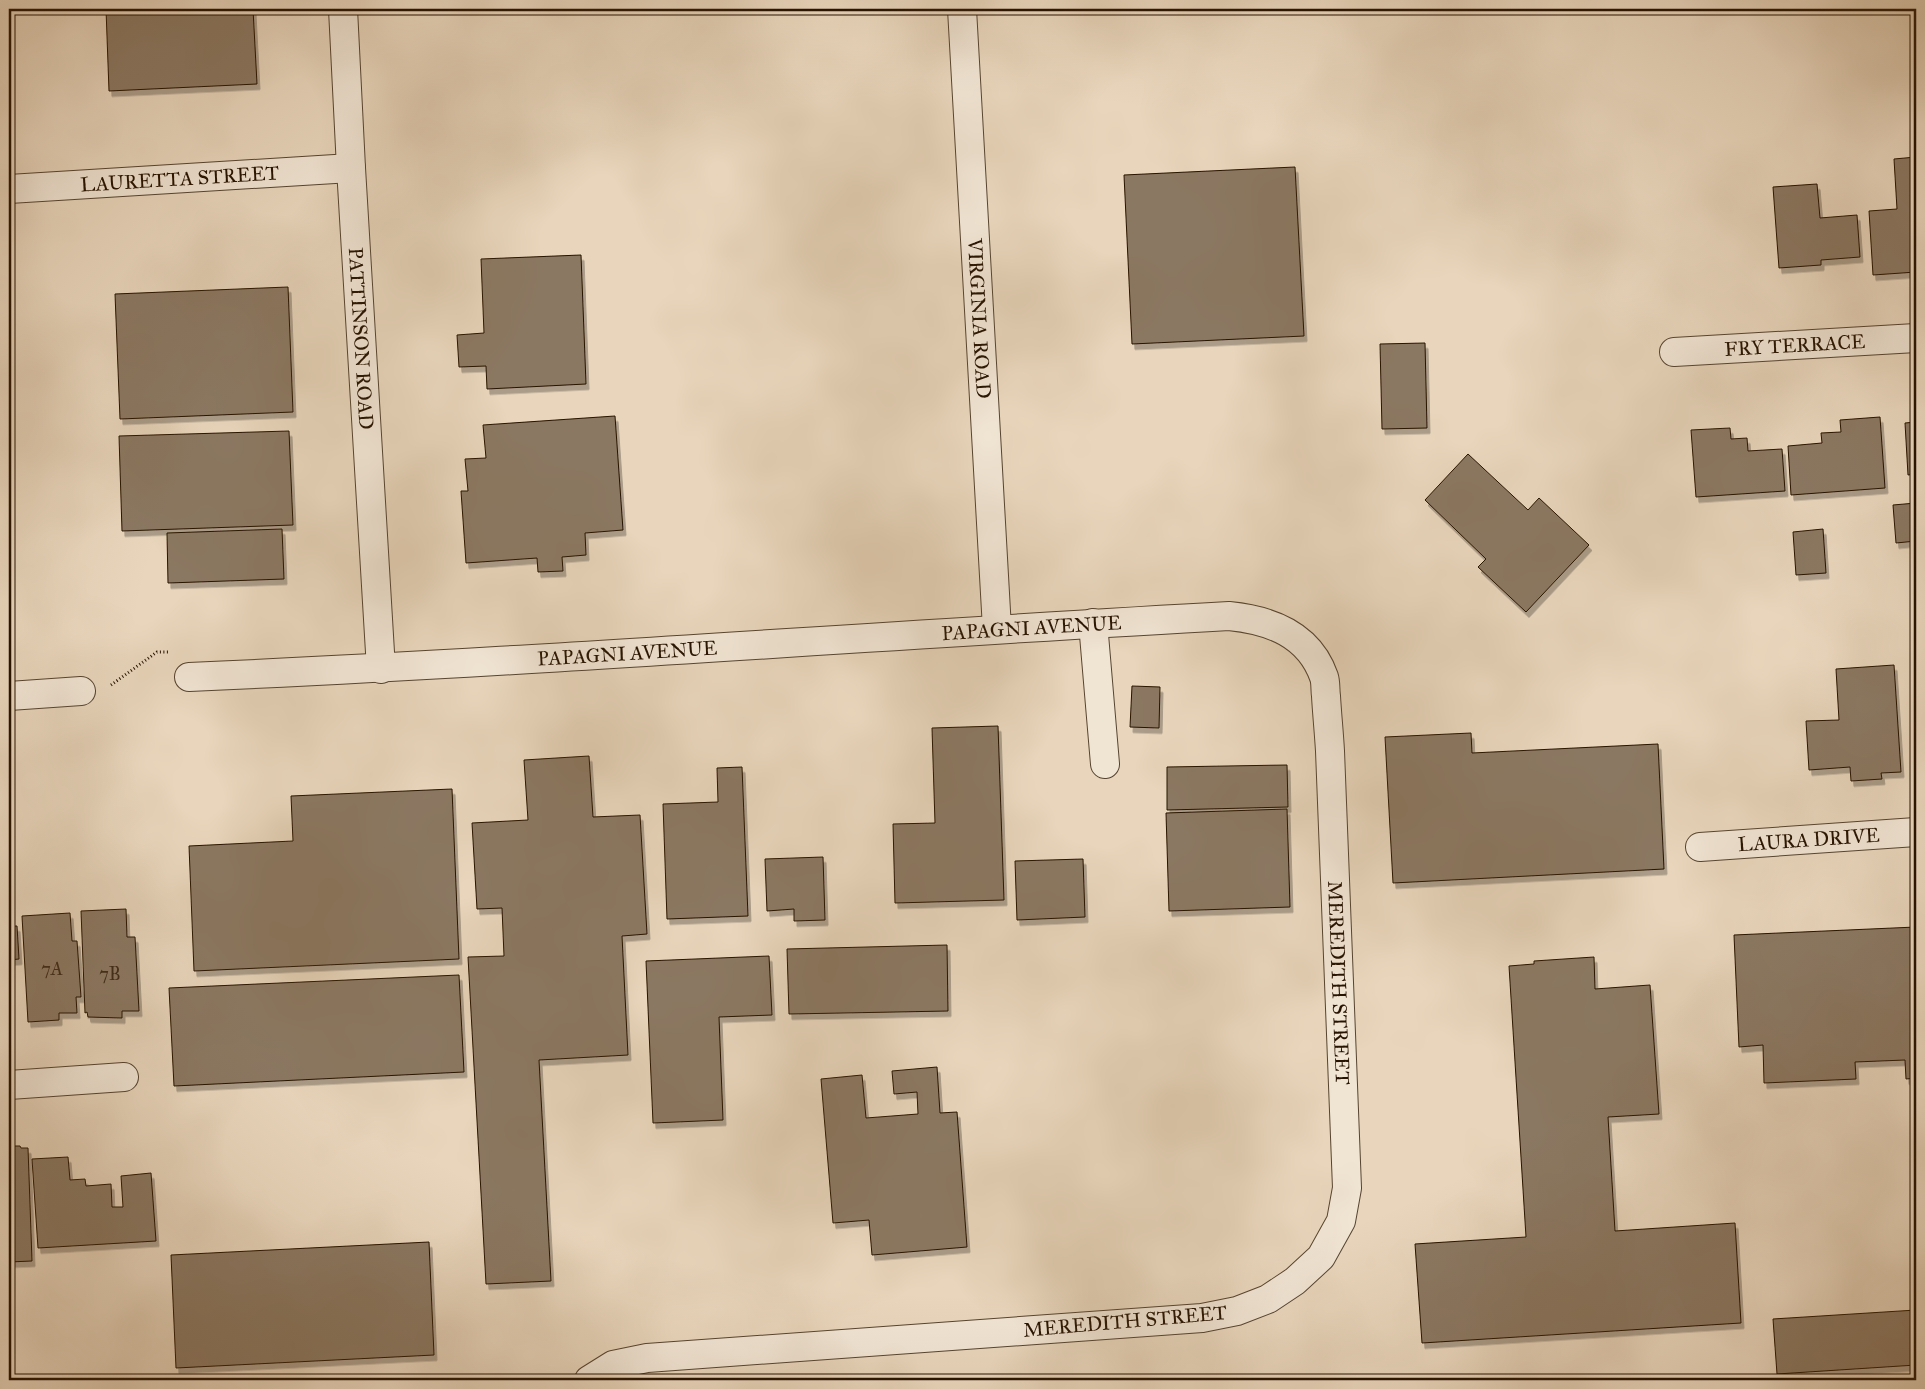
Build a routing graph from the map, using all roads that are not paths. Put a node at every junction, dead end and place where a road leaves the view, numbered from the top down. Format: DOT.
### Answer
graph roads {
  1 [pos="343,9"];
  2 [pos="962,9"];
  3 [pos="351,168"];
  4 [pos="9,189"];
  5 [pos="1916,338"];
  6 [pos="1674,352"];
  7 [pos="1093,623"];
  8 [pos="1276,626"];
  9 [pos="998,629"];
  10 [pos="381,669"];
  11 [pos="188,678"];
  12 [pos="81,691"];
  13 [pos="9,696"];
  14 [pos="1105,764"];
  15 [pos="1916,832"];
  16 [pos="1700,847"];
  17 [pos="124,1077"];
  18 [pos="9,1085"];
  19 [pos="589,1380"];
  1 -- 3 [label="street, PATTINSON ROAD"];
  2 -- 9 [label="street, VIRGINIA ROAD"];
  3 -- 4 [label="street, LAURETTA STREET"];
  3 -- 10 [label="street, PATTINSON ROAD"];
  5 -- 6 [label="street, FRY TERRACE"];
  7 -- 8 [label="street, PAPAGNI AVENUE"];
  7 -- 9 [label="street, PAPAGNI AVENUE"];
  7 -- 14 [label="street"];
  8 -- 19 [label="street, MEREDITH STREET"];
  9 -- 10 [label="street, PAPAGNI AVENUE"];
  10 -- 11 [label="street, PAPAGNI AVENUE"];
  12 -- 13 [label="street"];
  15 -- 16 [label="street, LAURA DRIVE"];
  17 -- 18 [label="street"];
}
